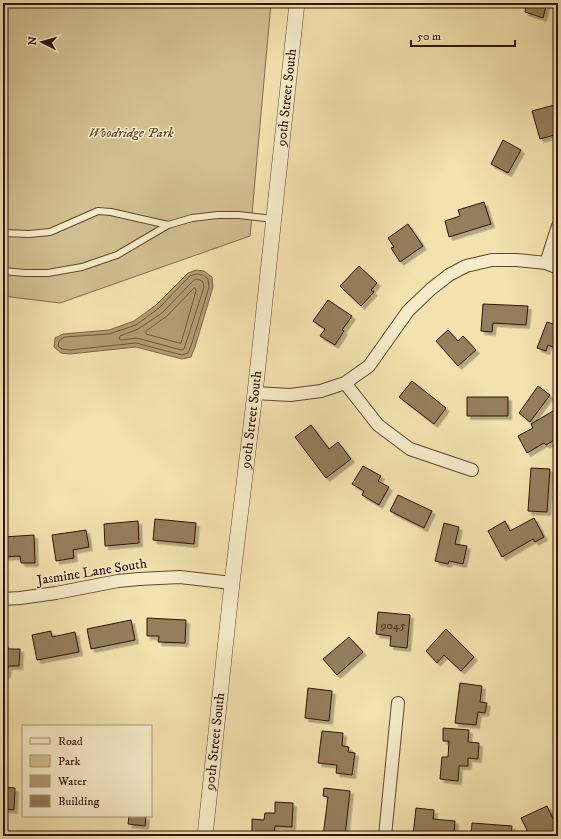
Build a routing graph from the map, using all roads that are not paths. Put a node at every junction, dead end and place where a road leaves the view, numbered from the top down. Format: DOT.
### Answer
graph roads {
  1 [pos="297,3"];
  2 [pos="274,219"];
  3 [pos="168,226"];
  4 [pos="558,226"];
  5 [pos="3,233"];
  6 [pos="546,263"];
  7 [pos="558,268"];
  8 [pos="3,271"];
  9 [pos="345,383"];
  10 [pos="255,393"];
  11 [pos="472,470"];
  12 [pos="232,583"];
  13 [pos="3,599"];
  14 [pos="398,703"];
  15 [pos="205,836"];
  16 [pos="385,836"];
  1 -- 2 [label="street, 90th Street South"];
  2 -- 3 [label="lane"];
  2 -- 10 [label="street, 90th Street South"];
  3 -- 5 [label="lane"];
  3 -- 8 [label="lane"];
  4 -- 6 [label="street"];
  6 -- 7 [label="street"];
  6 -- 9 [label="street"];
  9 -- 10 [label="street"];
  9 -- 11 [label="street"];
  10 -- 12 [label="street, 90th Street South"];
  12 -- 13 [label="street, Jasmine Lane South"];
  12 -- 15 [label="street, 90th Street South"];
  14 -- 16 [label="street"];
}
